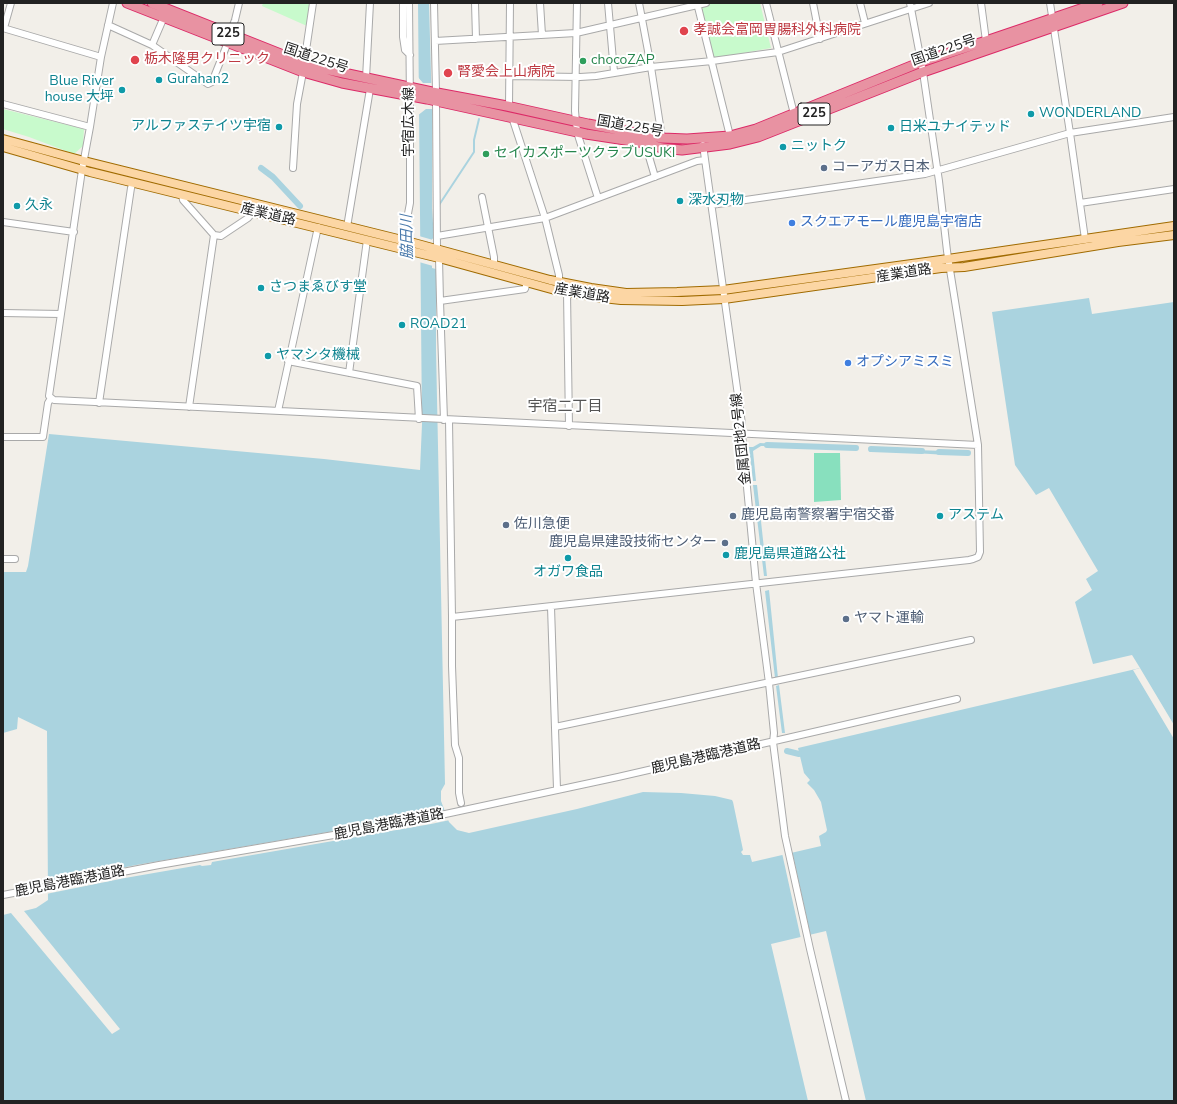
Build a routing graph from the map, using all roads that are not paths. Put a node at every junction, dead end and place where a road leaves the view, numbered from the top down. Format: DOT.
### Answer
graph roads {
  1 [pos="11,3"];
  2 [pos="113,3"];
  3 [pos="127,3"];
  4 [pos="152,3"];
  5 [pos="239,3"];
  6 [pos="313,3"];
  7 [pos="370,3"];
  8 [pos="403,3"];
  9 [pos="409,3"];
  10 [pos="434,3"];
  11 [pos="475,3"];
  12 [pos="510,3"];
  13 [pos="540,3"];
  14 [pos="577,3"];
  15 [pos="608,3"];
  16 [pos="639,3"];
  17 [pos="672,3"];
  18 [pos="706,3"];
  19 [pos="766,3"];
  20 [pos="813,3"];
  21 [pos="860,3"];
  22 [pos="929,3"];
  23 [pos="981,3"];
  24 [pos="1050,3"];
  25 [pos="1098,3"];
  26 [pos="1123,3"];
  27 [pos="698,4"];
  28 [pos="910,6"];
  29 [pos="164,9"];
  30 [pos="674,10"];
  31 [pos="642,18"];
  32 [pos="1052,18"];
  33 [pos="865,23"];
  34 [pos="108,25"];
  35 [pos="610,26"];
  36 [pos="3,28"];
  37 [pos="1054,28"];
  38 [pos="576,34"];
  39 [pos="542,35"];
  40 [pos="510,37"];
  41 [pos="229,38"];
  42 [pos="476,39"];
  43 [pos="820,39"];
  44 [pos="435,41"];
  45 [pos="986,41"];
  46 [pos="152,45"];
  47 [pos="778,52"];
  48 [pos="410,55"];
  49 [pos="101,57"];
  50 [pos="712,61"];
  51 [pos="921,62"];
  52 [pos="651,67"];
  53 [pos="304,68"];
  54 [pos="614,72"];
  55 [pos="923,72"];
  56 [pos="510,76"];
  57 [pos="366,78"];
  58 [pos="576,78"];
  59 [pos="370,89"];
  60 [pos="413,92"];
  61 [pos="434,97"];
  62 [pos="3,104"];
  63 [pos="509,106"];
  64 [pos="794,114"];
  65 [pos="512,117"];
  66 [pos="1174,117"];
  67 [pos="576,122"];
  68 [pos="90,127"];
  69 [pos="577,132"];
  70 [pos="1070,133"];
  71 [pos="730,136"];
  72 [pos="662,138"];
  73 [pos="702,138"];
  74 [pos="3,139"];
  75 [pos="645,143"];
  76 [pos="3,147"];
  77 [pos="703,148"];
  78 [pos="705,160"];
  79 [pos="84,161"];
  80 [pos="293,168"];
  81 [pos="82,170"];
  82 [pos="937,171"];
  83 [pos="655,177"];
  84 [pos="132,182"];
  85 [pos="1174,189"];
  86 [pos="182,195"];
  87 [pos="482,197"];
  88 [pos="598,198"];
  89 [pos="1080,203"];
  90 [pos="711,205"];
  91 [pos="253,212"];
  92 [pos="545,218"];
  93 [pos="3,222"];
  94 [pos="347,226"];
  95 [pos="1174,226"];
  96 [pos="318,227"];
  97 [pos="488,228"];
  98 [pos="74,232"];
  99 [pos="214,235"];
  100 [pos="1174,235"];
  101 [pos="437,236"];
  102 [pos="1085,239"];
  103 [pos="367,240"];
  104 [pos="401,244"];
  105 [pos="437,255"];
  106 [pos="949,263"];
  107 [pos="494,264"];
  108 [pos="526,282"];
  109 [pos="559,282"];
  110 [pos="723,290"];
  111 [pos="567,292"];
  112 [pos="724,299"];
  113 [pos="440,301"];
  114 [pos="3,313"];
  115 [pos="61,314"];
  116 [pos="288,361"];
  117 [pos="349,373"];
  118 [pos="51,398"];
  119 [pos="99,403"];
  120 [pos="189,407"];
  121 [pos="278,411"];
  122 [pos="420,419"];
  123 [pos="444,420"];
  124 [pos="569,426"];
  125 [pos="742,434"];
  126 [pos="3,437"];
  127 [pos="978,445"];
  128 [pos="3,559"];
  129 [pos="15,559"];
  130 [pos="756,583"];
  131 [pos="551,607"];
  132 [pos="452,617"];
  133 [pos="971,640"];
  134 [pos="769,683"];
  135 [pos="957,699"];
  136 [pos="555,727"];
  137 [pos="773,742"];
  138 [pos="557,789"];
  139 [pos="461,803"];
  140 [pos="3,895"];
  141 [pos="846,1101"];
  1 -- 36 [label="street"];
  2 -- 34 [label="street"];
  3 -- 29 [label="highway, 国道225号 / 225"];
  4 -- 29 [label="highway, 国道225号 / 225"];
  5 -- 41 [label="street"];
  6 -- 53 [label="street"];
  7 -- 57 [label="street"];
  8 -- 48 [label="street"];
  9 -- 48 [label="street, 宇宿広木線"];
  10 -- 44 [label="street"];
  11 -- 42 [label="street"];
  12 -- 40 [label="street"];
  13 -- 39 [label="street"];
  14 -- 38 [label="street"];
  15 -- 35 [label="street"];
  16 -- 31 [label="street"];
  17 -- 30 [label="street"];
  18 -- 27 [label="street"];
  19 -- 47 [label="street"];
  20 -- 43 [label="street"];
  21 -- 33 [label="street"];
  22 -- 28 [label="street"];
  23 -- 45 [label="street"];
  24 -- 32 [label="street"];
  25 -- 32 [label="highway, 国道225号 / 225"];
  26 -- 37 [label="highway, 国道225号 / 225"];
  27 -- 30 [label="street"];
  27 -- 50 [label="street"];
  28 -- 33 [label="street"];
  28 -- 51 [label="street"];
  29 -- 41 [label="highway, 国道225号 / 225"];
  29 -- 46 [label="street"];
  30 -- 31 [label="street"];
  31 -- 35 [label="street"];
  31 -- 52 [label="street"];
  32 -- 37 [label="street"];
  32 -- 45 [label="highway, 国道225号 / 225"];
  33 -- 43 [label="street"];
  34 -- 46 [label="street"];
  34 -- 49 [label="street"];
  35 -- 38 [label="street"];
  35 -- 54 [label="street"];
  36 -- 49 [label="street"];
  37 -- 55 [label="highway, 国道225号 / 225"];
  37 -- 70 [label="street"];
  38 -- 39 [label="street"];
  38 -- 58 [label="street"];
  39 -- 40 [label="street"];
  40 -- 42 [label="street"];
  40 -- 56 [label="street"];
  41 -- 46 [label="street"];
  41 -- 53 [label="highway, 国道225号 / 225"];
  42 -- 44 [label="street"];
  43 -- 47 [label="street"];
  44 -- 61 [label="street"];
  45 -- 51 [label="highway, 国道225号 / 225"];
  47 -- 50 [label="street"];
  47 -- 64 [label="street"];
  48 -- 60 [label="street, 宇宿広木線"];
  49 -- 68 [label="street"];
  50 -- 52 [label="street"];
  50 -- 71 [label="street"];
  51 -- 55 [label="street"];
  51 -- 64 [label="highway, 国道225号 / 225"];
  52 -- 54 [label="street"];
  52 -- 72 [label="street"];
  53 -- 57 [label="highway, 国道225号 / 225"];
  53 -- 59 [label="highway, 国道225号 / 225"];
  53 -- 80 [label="street"];
  54 -- 58 [label="street"];
  55 -- 77 [label="highway, 国道225号 / 225"];
  55 -- 82 [label="street"];
  56 -- 58 [label="street"];
  56 -- 63 [label="street"];
  57 -- 60 [label="highway, 国道225号 / 225"];
  58 -- 67 [label="street"];
  59 -- 60 [label="highway, 国道225号 / 225"];
  59 -- 94 [label="street"];
  60 -- 61 [label="highway, 国道225号 / 225"];
  60 -- 104 [label="street, 宇宿広木線"];
  61 -- 63 [label="highway, 国道225号 / 225"];
  61 -- 65 [label="highway, 国道225号 / 225"];
  61 -- 101 [label="street"];
  62 -- 68 [label="street"];
  63 -- 67 [label="highway, 国道225号 / 225"];
  64 -- 71 [label="highway, 国道225号 / 225"];
  65 -- 69 [label="highway, 国道225号 / 225"];
  65 -- 92 [label="street"];
  66 -- 70 [label="street"];
  67 -- 69 [label="street"];
  67 -- 72 [label="highway, 国道225号 / 225"];
  68 -- 79 [label="street"];
  69 -- 75 [label="highway, 国道225号 / 225"];
  69 -- 88 [label="street"];
  70 -- 82 [label="street"];
  70 -- 89 [label="street"];
  71 -- 73 [label="highway, 国道225号 / 225"];
  72 -- 73 [label="highway, 国道225号 / 225"];
  73 -- 77 [label="street, 金属団地2号線"];
  74 -- 79 [label="main road, 産業道路"];
  75 -- 77 [label="highway, 国道225号 / 225"];
  75 -- 83 [label="street"];
  76 -- 81 [label="main road, 産業道路"];
  77 -- 78 [label="street, 金属団地2号線"];
  78 -- 83 [label="street"];
  78 -- 90 [label="street, 金属団地2号線"];
  79 -- 81 [label="street"];
  79 -- 94 [label="main road, 産業道路"];
  81 -- 84 [label="main road, 産業道路"];
  81 -- 98 [label="street"];
  82 -- 90 [label="street"];
  82 -- 106 [label="street"];
  83 -- 88 [label="street"];
  84 -- 86 [label="main road, 産業道路"];
  84 -- 119 [label="street"];
  85 -- 89 [label="street"];
  86 -- 91 [label="main road, 産業道路"];
  86 -- 99 [label="street"];
  87 -- 97 [label="street"];
  88 -- 92 [label="street"];
  89 -- 102 [label="street"];
  90 -- 110 [label="street, 金属団地2号線"];
  91 -- 96 [label="main road, 産業道路"];
  91 -- 99 [label="street"];
  92 -- 97 [label="street"];
  92 -- 109 [label="street"];
  93 -- 98 [label="street"];
  94 -- 104 [label="main road, 産業道路"];
  95 -- 102 [label="main road, 産業道路"];
  96 -- 103 [label="main road, 産業道路"];
  96 -- 116 [label="street"];
  97 -- 101 [label="street"];
  97 -- 107 [label="street"];
  98 -- 115 [label="street"];
  99 -- 120 [label="street"];
  100 -- 106 [label="main road, 産業道路"];
  101 -- 105 [label="street"];
  102 -- 106 [label="main road, 産業道路"];
  103 -- 104 [label="main road, 産業道路"];
  103 -- 117 [label="street"];
  104 -- 105 [label="main road, 産業道路"];
  104 -- 105 [label="main road, 産業道路"];
  105 -- 107 [label="main road, 産業道路"];
  105 -- 108 [label="main road, 産業道路"];
  105 -- 113 [label="street"];
  106 -- 110 [label="main road, 産業道路"];
  106 -- 112 [label="main road, 産業道路"];
  106 -- 127 [label="street"];
  107 -- 109 [label="main road, 産業道路"];
  108 -- 111 [label="main road, 産業道路"];
  108 -- 113 [label="street"];
  109 -- 110 [label="main road, 産業道路"];
  110 -- 112 [label="street, 金属団地2号線"];
  111 -- 112 [label="main road, 産業道路"];
  111 -- 124 [label="street"];
  112 -- 125 [label="street, 金属団地2号線"];
  113 -- 123 [label="street"];
  114 -- 115 [label="street"];
  115 -- 118 [label="street"];
  116 -- 117 [label="street"];
  116 -- 121 [label="street"];
  117 -- 122 [label="street"];
  118 -- 119 [label="street"];
  118 -- 126 [label="street"];
  119 -- 120 [label="street"];
  120 -- 121 [label="street"];
  121 -- 122 [label="street"];
  122 -- 123 [label="street"];
  123 -- 124 [label="street"];
  123 -- 132 [label="street"];
  124 -- 125 [label="street"];
  125 -- 127 [label="street"];
  125 -- 130 [label="street, 金属団地2号線"];
  127 -- 130 [label="street"];
  128 -- 129 [label="street"];
  130 -- 131 [label="street"];
  130 -- 134 [label="street, 金属団地2号線"];
  131 -- 132 [label="street"];
  131 -- 136 [label="street"];
  132 -- 139 [label="street"];
  133 -- 134 [label="street"];
  134 -- 136 [label="street"];
  134 -- 137 [label="street, 金属団地2号線"];
  135 -- 137 [label="street, 鹿児島港臨港道路"];
  136 -- 138 [label="street"];
  137 -- 138 [label="street, 鹿児島港臨港道路"];
  137 -- 141 [label="street, 金属団地2号線"];
  138 -- 140 [label="street, 鹿児島港臨港道路"];
}
